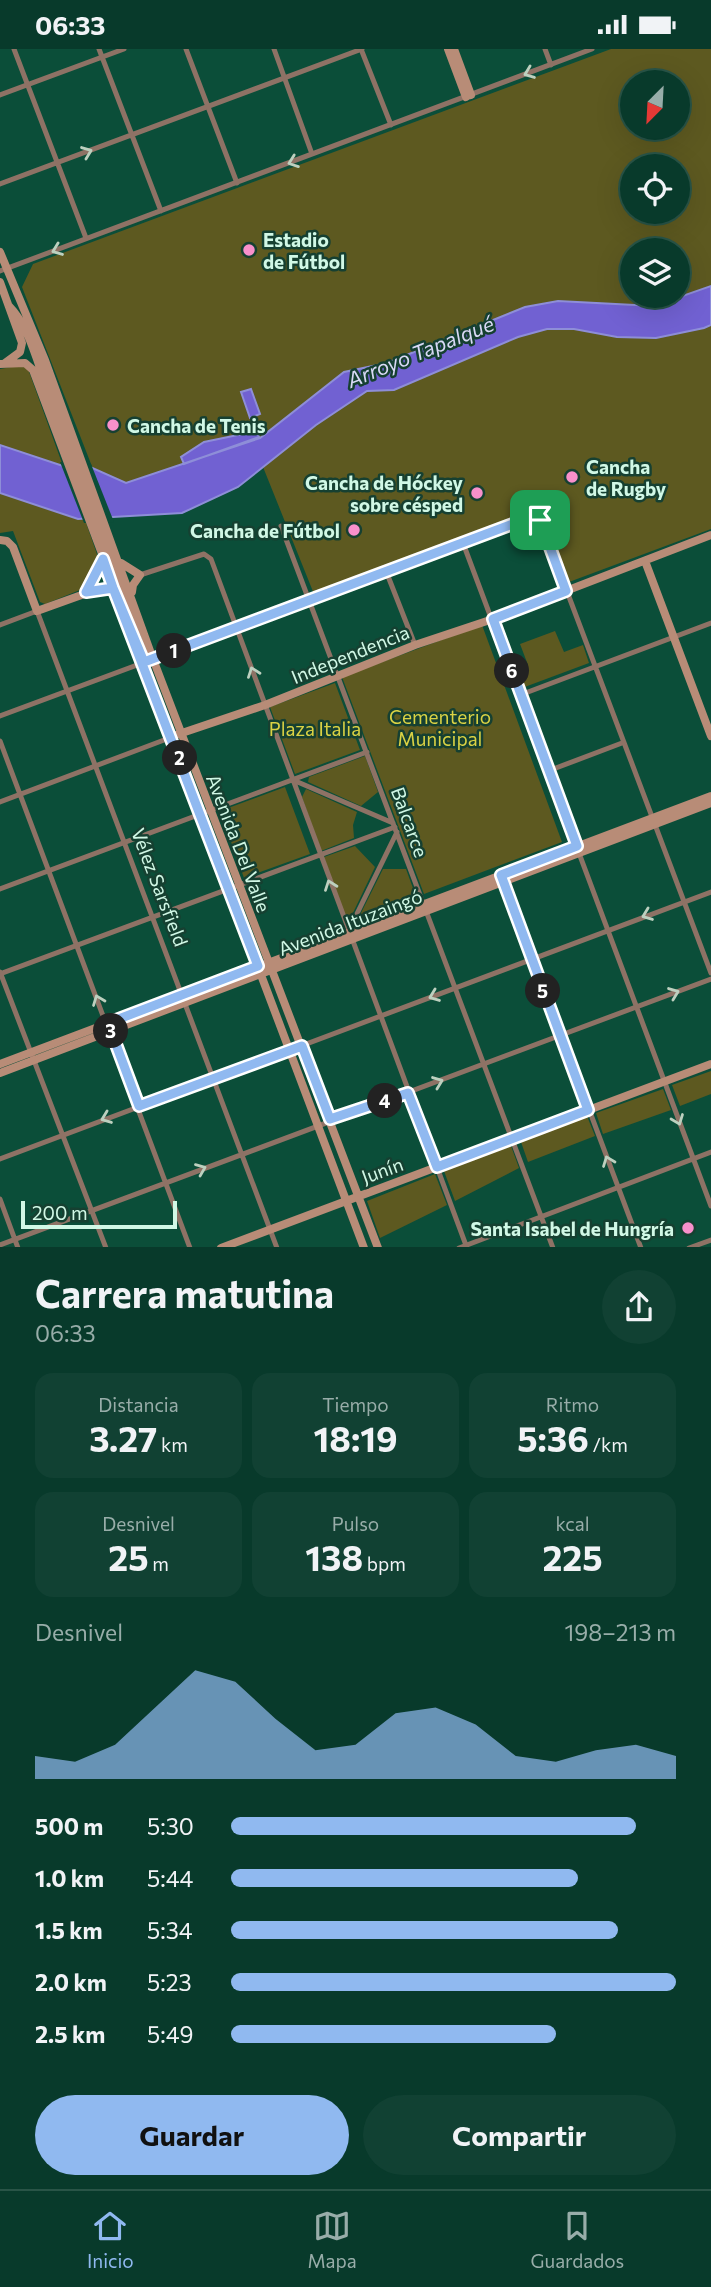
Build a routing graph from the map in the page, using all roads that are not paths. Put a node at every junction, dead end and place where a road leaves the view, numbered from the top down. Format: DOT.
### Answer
graph roads {
  1 [pos="14,49"];
  2 [pos="99,49"];
  3 [pos="124,49"];
  4 [pos="186,49"];
  5 [pos="274,49"];
  6 [pos="362,49"];
  7 [pos="448,49"];
  8 [pos="454,49"];
  9 [pos="545,49"];
  10 [pos="593,49"];
  11 [pos="102,57"];
  12 [pos="551,65"];
  13 [pos="283,78"];
  14 [pos="27,85"];
  15 [pos="0,95"];
  16 [pos="469,96"];
  17 [pos="208,106"];
  18 [pos="391,125"];
  19 [pos="132,135"];
  20 [pos="312,154"];
  21 [pos="57,163"];
  22 [pos="237,183"];
  23 [pos="0,184"];
  24 [pos="161,211"];
  25 [pos="86,239"];
  26 [pos="0,252"];
  27 [pos="3,270"];
  28 [pos="0,282"];
  29 [pos="9,306"];
  30 [pos="3,363"];
  31 [pos="73,455"];
  32 [pos="99,526"];
  33 [pos="281,526"];
  34 [pos="711,535"];
  35 [pos="4,541"];
  36 [pos="463,543"];
  37 [pos="103,559"];
  38 [pos="645,561"];
  39 [pos="121,563"];
  40 [pos="386,571"];
  41 [pos="140,575"];
  42 [pos="113,588"];
  43 [pos="566,591"];
  44 [pos="86,592"];
  45 [pos="132,597"];
  46 [pos="310,601"];
  47 [pos="37,611"];
  48 [pos="493,619"];
  49 [pos="711,623"];
  50 [pos="0,625"];
  51 [pos="237,628"];
  52 [pos="673,637"];
  53 [pos="415,645"];
  54 [pos="153,659"];
  55 [pos="144,662"];
  56 [pos="596,667"];
  57 [pos="338,675"];
  58 [pos="69,690"];
  59 [pos="520,695"];
  60 [pos="265,705"];
  61 [pos="711,710"];
  62 [pos="702,713"];
  63 [pos="0,716"];
  64 [pos="181,733"];
  65 [pos="711,736"];
  66 [pos="172,737"];
  67 [pos="0,741"];
  68 [pos="622,743"];
  69 [pos="367,752"];
  70 [pos="97,766"];
  71 [pos="548,771"];
  72 [pos="293,779"];
  73 [pos="20,795"];
  74 [pos="711,796"];
  75 [pos="0,802"];
  76 [pos="711,803"];
  77 [pos="209,810"];
  78 [pos="200,813"];
  79 [pos="653,821"];
  80 [pos="395,827"];
  81 [pos="126,842"];
  82 [pos="578,849"];
  83 [pos="319,856"];
  84 [pos="49,871"];
  85 [pos="502,878"];
  86 [pos="233,886"];
  87 [pos="0,889"];
  88 [pos="711,892"];
  89 [pos="684,901"];
  90 [pos="424,907"];
  91 [pos="154,917"];
  92 [pos="608,930"];
  93 [pos="349,935"];
  94 [pos="78,947"];
  95 [pos="531,958"];
  96 [pos="270,965"];
  97 [pos="259,969"];
  98 [pos="0,973"];
  99 [pos="711,973"];
  100 [pos="711,979"];
  101 [pos="455,988"];
  102 [pos="185,998"];
  103 [pos="636,1008"];
  104 [pos="380,1017"];
  105 [pos="109,1027"];
  106 [pos="560,1035"];
  107 [pos="302,1046"];
  108 [pos="290,1050"];
  109 [pos="31,1056"];
  110 [pos="0,1064"];
  111 [pos="484,1064"];
  112 [pos="711,1064"];
  113 [pos="0,1073"];
  114 [pos="215,1079"];
  115 [pos="664,1082"];
  116 [pos="408,1093"];
  117 [pos="139,1106"];
  118 [pos="588,1110"];
  119 [pos="330,1119"];
  120 [pos="318,1124"];
  121 [pos="63,1135"];
  122 [pos="513,1139"];
  123 [pos="711,1152"];
  124 [pos="241,1153"];
  125 [pos="0,1159"];
  126 [pos="693,1159"];
  127 [pos="437,1167"];
  128 [pos="167,1183"];
  129 [pos="618,1187"];
  130 [pos="358,1195"];
  131 [pos="0,1199"];
  132 [pos="346,1200"];
  133 [pos="711,1206"];
  134 [pos="92,1210"];
  135 [pos="541,1217"];
  136 [pos="270,1229"];
  137 [pos="15,1239"];
  138 [pos="711,1240"];
  139 [pos="0,1245"];
  140 [pos="18,1247"];
  141 [pos="106,1247"];
  142 [pos="190,1247"];
  143 [pos="224,1247"];
  144 [pos="277,1247"];
  145 [pos="364,1247"];
  146 [pos="378,1247"];
  147 [pos="464,1247"];
  148 [pos="553,1247"];
  149 [pos="641,1247"];
  150 [pos="692,1247"];
  1 -- 14 [label="street"];
  2 -- 11 [label="street"];
  3 -- 11 [label="street"];
  4 -- 17 [label="street"];
  5 -- 13 [label="street"];
  6 -- 13 [label="street"];
  6 -- 18 [label="street"];
  7 -- 16 [label="main road"];
  8 -- 16 [label="main road"];
  9 -- 12 [label="street"];
  10 -- 12 [label="street"];
  11 -- 14 [label="street"];
  11 -- 19 [label="street"];
  12 -- 16 [label="street, one-way"];
  13 -- 17 [label="street"];
  13 -- 20 [label="street"];
  14 -- 15 [label="street"];
  14 -- 21 [label="street"];
  16 -- 18 [label="street"];
  17 -- 19 [label="street"];
  17 -- 22 [label="street"];
  18 -- 20 [label="street"];
  21 -- 19 [label="street, one-way"];
  19 -- 24 [label="street"];
  20 -- 22 [label="street, one-way"];
  21 -- 23 [label="street"];
  21 -- 25 [label="street"];
  22 -- 24 [label="street"];
  24 -- 25 [label="street"];
  25 -- 27 [label="street, one-way"];
  26 -- 27 [label="main road, Avenida Del Valle"];
  27 -- 31 [label="main road, Avenida Del Valle"];
  28 -- 29 [label="main road, Avenida Del Valle"];
  29 -- 30 [label="main road"];
  29 -- 31 [label="main road, Avenida Del Valle"];
  30 -- 31 [label="main road, Avenida Del Valle"];
  31 -- 32 [label="main road, Avenida Del Valle"];
  31 -- 32 [label="main road, Avenida Del Valle"];
  32 -- 37 [label="main road, Avenida Del Valle"];
  32 -- 39 [label="main road, Avenida Del Valle"];
  32 -- 55 [label="main road, Avenida Del Valle"];
  33 -- 46 [label="street, Balcarce"];
  34 -- 38 [label="main road, Independencia"];
  35 -- 47 [label="main road, Vélez Sarsfield"];
  36 -- 40 [label="street"];
  36 -- 43 [label="street"];
  36 -- 48 [label="street"];
  37 -- 42 [label="main road, Avenida Del Valle"];
  37 -- 44 [label="main road"];
  38 -- 43 [label="main road, Independencia"];
  38 -- 52 [label="main road"];
  39 -- 41 [label="main road"];
  39 -- 45 [label="main road, Avenida Del Valle"];
  40 -- 46 [label="street"];
  40 -- 53 [label="street"];
  41 -- 45 [label="main road"];
  41 -- 51 [label="street"];
  42 -- 44 [label="main road"];
  42 -- 55 [label="main road, Avenida Del Valle"];
  43 -- 48 [label="main road, Independencia"];
  43 -- 56 [label="street"];
  44 -- 47 [label="main road"];
  45 -- 54 [label="main road, Avenida Del Valle"];
  46 -- 51 [label="street"];
  46 -- 57 [label="street, Balcarce"];
  47 -- 50 [label="street"];
  47 -- 58 [label="street, Vélez Sarsfield"];
  48 -- 53 [label="main road, Independencia"];
  48 -- 59 [label="street"];
  49 -- 52 [label="street"];
  51 -- 54 [label="street"];
  60 -- 51 [label="street, one-way"];
  52 -- 56 [label="street"];
  52 -- 62 [label="main road"];
  53 -- 57 [label="main road, Independencia"];
  54 -- 55 [label="street"];
  54 -- 64 [label="main road, Avenida Del Valle"];
  55 -- 58 [label="street"];
  55 -- 66 [label="main road, Avenida Del Valle"];
  56 -- 59 [label="street"];
  56 -- 68 [label="street"];
  57 -- 60 [label="main road, Independencia"];
  57 -- 69 [label="street, Balcarce"];
  58 -- 63 [label="street"];
  58 -- 70 [label="street, Vélez Sarsfield"];
  59 -- 71 [label="street"];
  60 -- 64 [label="main road, Independencia"];
  60 -- 72 [label="street"];
  61 -- 62 [label="street"];
  62 -- 65 [label="main road"];
  64 -- 66 [label="main road, Independencia"];
  64 -- 77 [label="main road, Avenida Del Valle"];
  66 -- 70 [label="street, Independencia"];
  66 -- 78 [label="main road, Avenida Del Valle"];
  67 -- 73 [label="street"];
  68 -- 71 [label="street"];
  68 -- 79 [label="street"];
  69 -- 72 [label="street"];
  69 -- 80 [label="street, Balcarce"];
  70 -- 73 [label="street, Independencia"];
  70 -- 81 [label="street, Vélez Sarsfield"];
  71 -- 82 [label="street"];
  72 -- 77 [label="street"];
  72 -- 80 [label="street"];
  72 -- 83 [label="street"];
  73 -- 75 [label="street, Independencia"];
  73 -- 84 [label="street"];
  74 -- 79 [label="main road, Avenida Ituzaingó"];
  76 -- 79 [label="main road, Avenida Ituzaingó"];
  77 -- 78 [label="street"];
  77 -- 86 [label="main road, Avenida Del Valle"];
  78 -- 81 [label="street"];
  78 -- 86 [label="main road, Avenida Del Valle"];
  79 -- 82 [label="main road, Avenida Ituzaingó"];
  79 -- 89 [label="street"];
  80 -- 83 [label="street"];
  80 -- 90 [label="street, Balcarce"];
  80 -- 93 [label="street"];
  81 -- 84 [label="street"];
  81 -- 91 [label="street, Vélez Sarsfield"];
  82 -- 85 [label="main road, Avenida Ituzaingó"];
  82 -- 92 [label="street"];
  83 -- 86 [label="street"];
  93 -- 83 [label="street, one-way"];
  84 -- 87 [label="street"];
  84 -- 94 [label="street"];
  85 -- 90 [label="main road, Avenida Ituzaingó"];
  85 -- 95 [label="street"];
  86 -- 91 [label="street"];
  86 -- 96 [label="main road, Avenida Del Valle"];
  86 -- 97 [label="main road, Avenida Del Valle"];
  88 -- 89 [label="street"];
  89 -- 92 [label="street, one-way"];
  89 -- 99 [label="street"];
  90 -- 93 [label="main road, Avenida Ituzaingó"];
  90 -- 101 [label="street, Balcarce"];
  91 -- 94 [label="street"];
  91 -- 102 [label="street, Vélez Sarsfield"];
  92 -- 95 [label="street"];
  92 -- 103 [label="street"];
  93 -- 96 [label="main road, Avenida Ituzaingó"];
  93 -- 104 [label="street"];
  94 -- 98 [label="street"];
  105 -- 94 [label="street, one-way"];
  95 -- 101 [label="street"];
  95 -- 106 [label="street"];
  96 -- 97 [label="main road, Avenida Ituzaingó"];
  96 -- 107 [label="main road, Avenida Del Valle"];
  97 -- 102 [label="main road, Avenida Ituzaingó"];
  97 -- 108 [label="main road, Avenida Del Valle"];
  98 -- 109 [label="street"];
  103 -- 100 [label="street, one-way"];
  101 -- 104 [label="street, one-way"];
  101 -- 111 [label="street, Balcarce"];
  102 -- 105 [label="main road, Avenida Ituzaingó"];
  102 -- 114 [label="street, Vélez Sarsfield"];
  103 -- 106 [label="street"];
  103 -- 115 [label="street"];
  104 -- 107 [label="street"];
  104 -- 116 [label="street"];
  105 -- 109 [label="main road, Avenida Ituzaingó"];
  105 -- 117 [label="street"];
  106 -- 111 [label="street"];
  106 -- 118 [label="street"];
  107 -- 108 [label="street"];
  107 -- 119 [label="main road, Avenida Del Valle"];
  108 -- 114 [label="street"];
  108 -- 120 [label="main road, Avenida Del Valle"];
  109 -- 110 [label="main road, Avenida Ituzaingó"];
  109 -- 113 [label="main road, Avenida Ituzaingó"];
  109 -- 121 [label="street"];
  116 -- 111 [label="street, one-way"];
  111 -- 122 [label="street, Balcarce"];
  112 -- 115 [label="main road, Junín"];
  114 -- 117 [label="street"];
  114 -- 124 [label="street, Vélez Sarsfield"];
  115 -- 118 [label="main road, Junín"];
  115 -- 126 [label="street, one-way"];
  116 -- 119 [label="street"];
  116 -- 127 [label="street"];
  117 -- 121 [label="street, one-way"];
  117 -- 128 [label="street"];
  118 -- 122 [label="main road, Junín"];
  129 -- 118 [label="street, one-way"];
  119 -- 120 [label="street"];
  119 -- 130 [label="main road, Avenida Del Valle"];
  120 -- 124 [label="street"];
  120 -- 132 [label="main road, Avenida Del Valle"];
  121 -- 125 [label="street"];
  121 -- 134 [label="street"];
  122 -- 127 [label="main road, Junín"];
  122 -- 135 [label="street, Balcarce"];
  123 -- 126 [label="street"];
  128 -- 124 [label="street, one-way"];
  124 -- 136 [label="street, Vélez Sarsfield"];
  126 -- 129 [label="street"];
  126 -- 133 [label="street"];
  127 -- 130 [label="main road, Junín"];
  127 -- 147 [label="street"];
  128 -- 134 [label="street"];
  128 -- 142 [label="street"];
  129 -- 135 [label="street"];
  129 -- 149 [label="street"];
  130 -- 132 [label="main road, Junín"];
  130 -- 146 [label="main road, Avenida Del Valle"];
  131 -- 137 [label="street"];
  132 -- 136 [label="main road, Junín"];
  132 -- 145 [label="main road, Avenida Del Valle"];
  134 -- 137 [label="street"];
  134 -- 141 [label="street"];
  135 -- 147 [label="street"];
  135 -- 148 [label="street, Balcarce"];
  136 -- 143 [label="main road, Junín"];
  136 -- 144 [label="street, Vélez Sarsfield"];
  137 -- 139 [label="street"];
  137 -- 140 [label="street"];
  138 -- 150 [label="street"];
}
